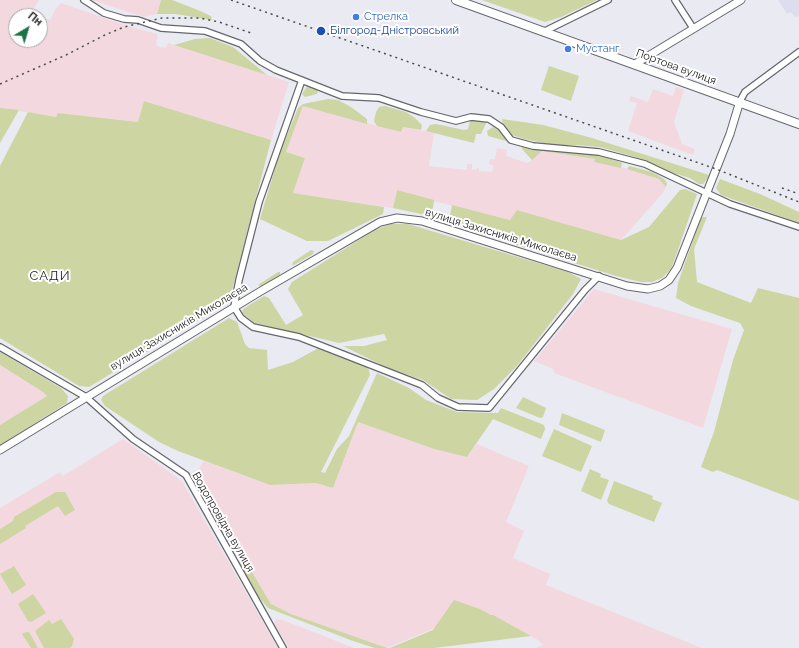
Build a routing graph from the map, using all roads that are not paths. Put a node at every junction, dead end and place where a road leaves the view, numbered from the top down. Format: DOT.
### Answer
graph roads {
  1 [pos="84,0"];
  2 [pos="456,0"];
  3 [pos="608,0"];
  4 [pos="675,0"];
  5 [pos="740,0"];
  6 [pos="694,28"];
  7 [pos="543,32"];
  8 [pos="799,52"];
  9 [pos="635,64"];
  10 [pos="302,80"];
  11 [pos="740,101"];
  12 [pos="799,124"];
  13 [pos="705,193"];
  14 [pos="799,227"];
  15 [pos="599,276"];
  16 [pos="234,307"];
  17 [pos="0,347"];
  18 [pos="86,397"];
  19 [pos="0,450"];
  20 [pos="283,648"];
  1 -- 10 [label="street"];
  2 -- 7 [label="main road, Портова вулиця"];
  3 -- 7 [label="street"];
  4 -- 6 [label="street"];
  5 -- 6 [label="street"];
  6 -- 9 [label="street"];
  7 -- 9 [label="main road, Портова вулиця"];
  8 -- 11 [label="street"];
  9 -- 11 [label="main road, Портова вулиця"];
  10 -- 13 [label="street"];
  10 -- 16 [label="street"];
  11 -- 12 [label="main road, Портова вулиця"];
  11 -- 13 [label="street, вулиця Захисників Миколаєва"];
  13 -- 14 [label="street"];
  13 -- 15 [label="street, вулиця Захисників Миколаєва"];
  15 -- 16 [label="street, вулиця Захисників Миколаєва"];
  15 -- 16 [label="street"];
  16 -- 18 [label="street, вулиця Захисників Миколаєва"];
  17 -- 18 [label="street, Водопровідна вулиця"];
  18 -- 19 [label="street, вулиця Захисників Миколаєва"];
  18 -- 20 [label="street, Водопровідна вулиця"];
}
